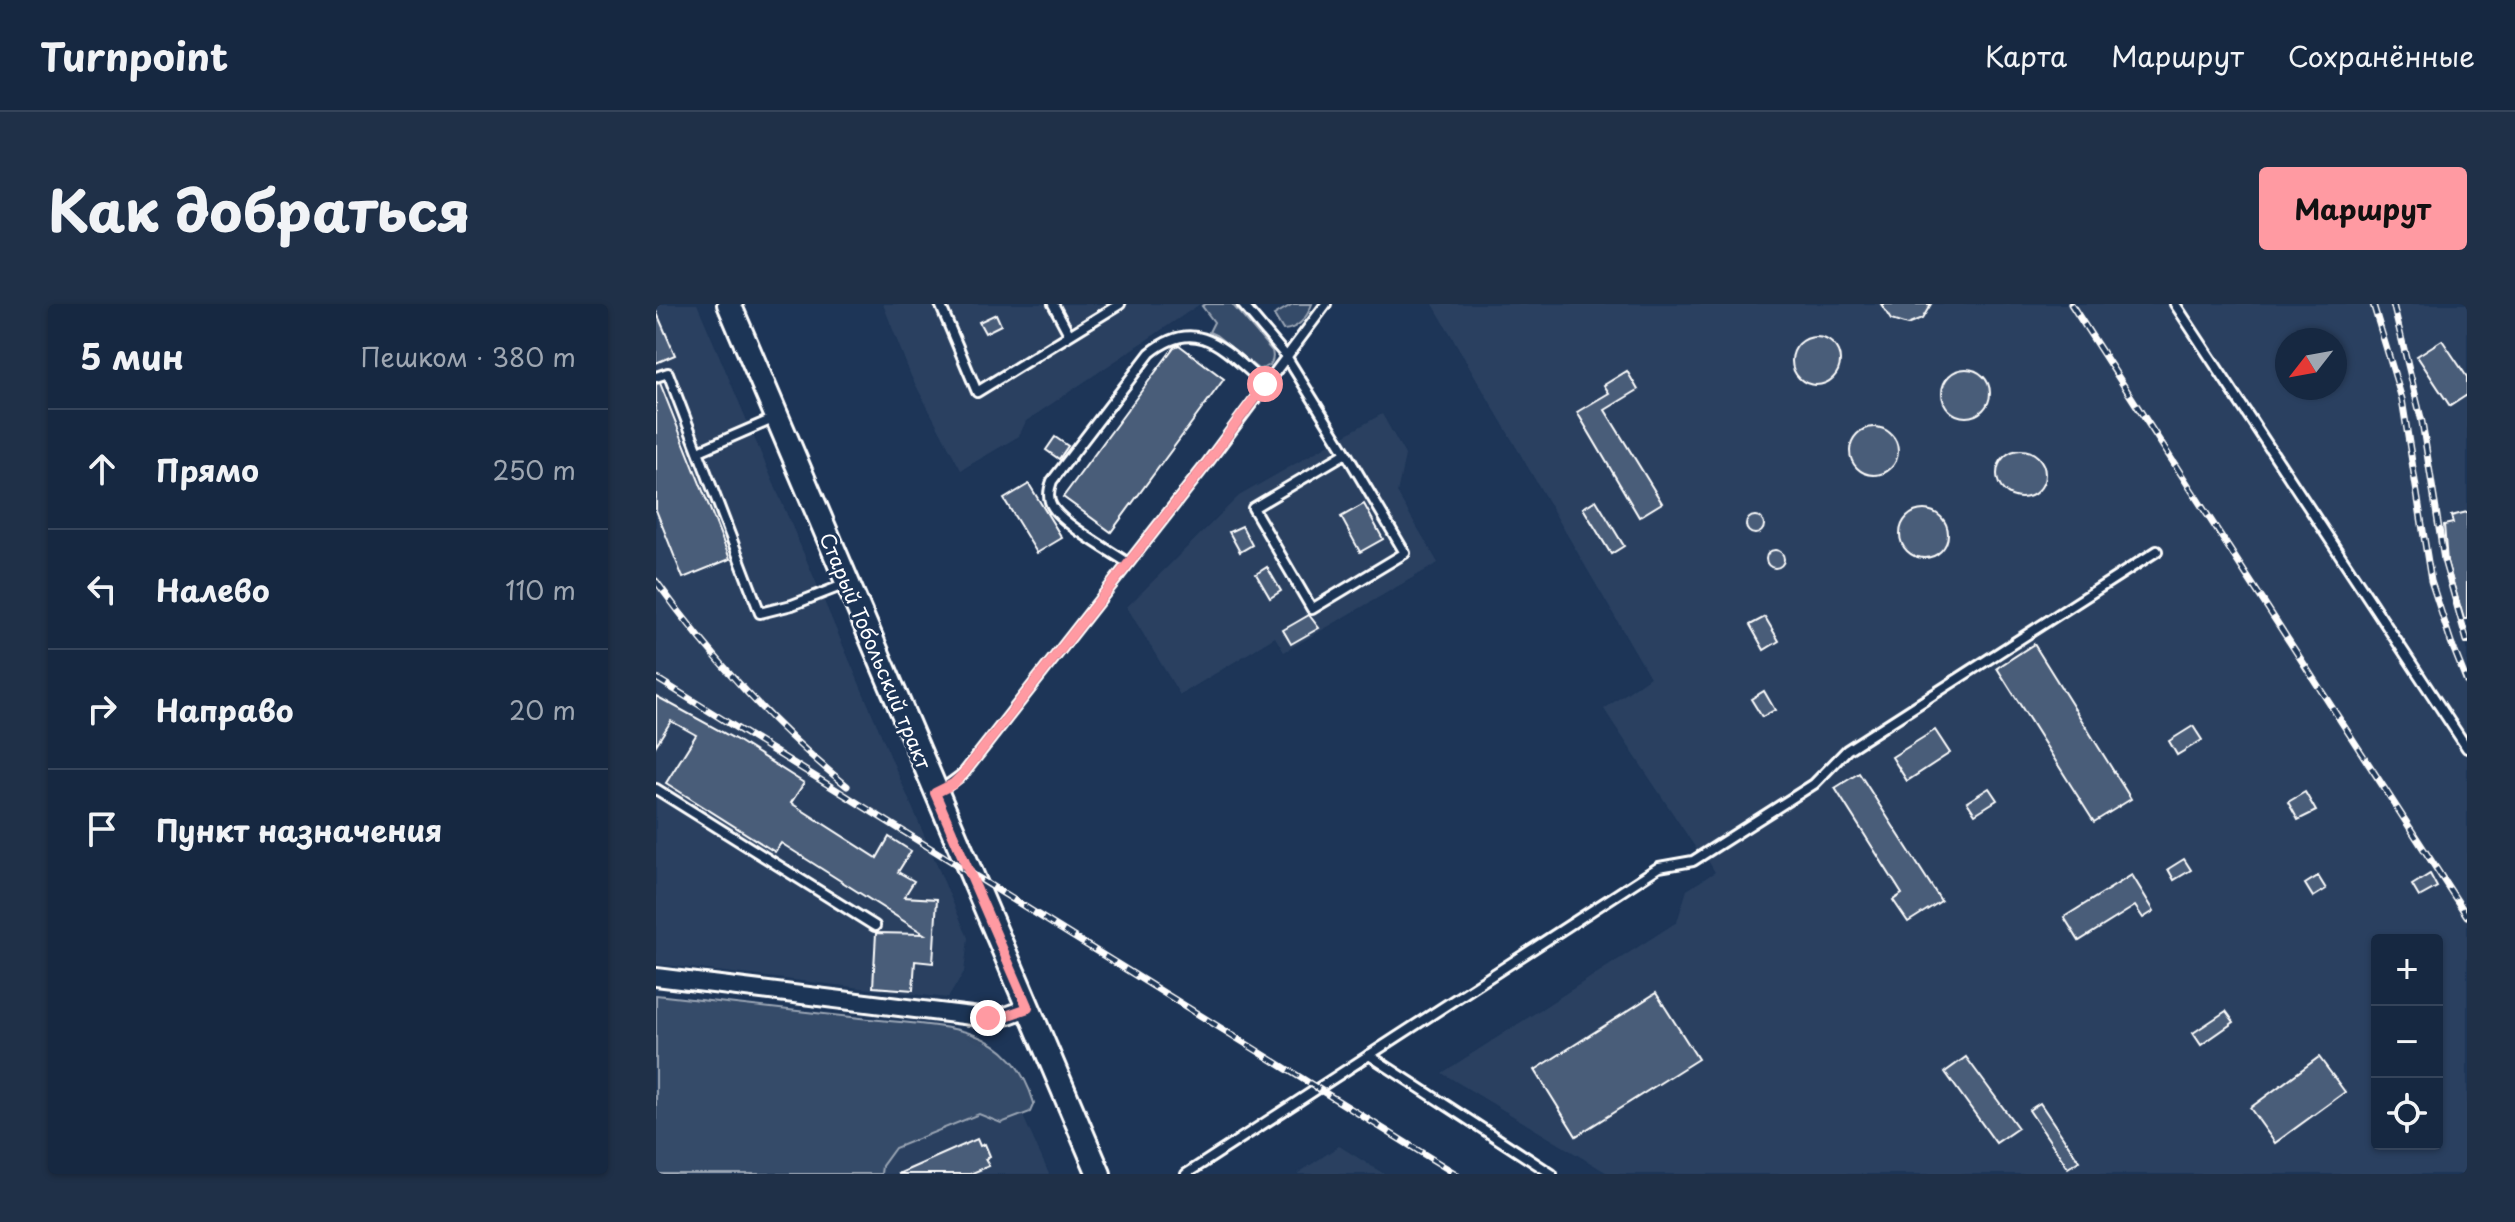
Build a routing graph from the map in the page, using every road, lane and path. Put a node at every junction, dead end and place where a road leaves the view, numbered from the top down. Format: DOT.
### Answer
graph roads {
  1 [pos="729,304"];
  2 [pos="940,304"];
  3 [pos="1053,304"];
  4 [pos="1120,304"];
  5 [pos="1242,304"];
  6 [pos="1326,304"];
  7 [pos="2175,304"];
  8 [pos="1069,334"];
  9 [pos="1286,356"];
  10 [pos="656,377"];
  11 [pos="1265,384"];
  12 [pos="776,417"];
  13 [pos="699,451"];
  14 [pos="1346,453"];
  15 [pos="2157,551"];
  16 [pos="1128,563"];
  17 [pos="847,583"];
  18 [pos="2467,748"];
  19 [pos="656,789"];
  20 [pos="935,793"];
  21 [pos="875,926"];
  22 [pos="656,977"];
  23 [pos="1028,1008"];
  24 [pos="1369,1055"];
  25 [pos="1099,1174"];
  26 [pos="1186,1174"];
  27 [pos="1552,1174"];
  1 -- 12 [label="street, Старый Тобольский тракт"];
  2 -- 8 [label="lane"];
  3 -- 8 [label="lane"];
  4 -- 8 [label="lane"];
  5 -- 9 [label="lane"];
  6 -- 9 [label="lane"];
  7 -- 18 [label="lane"];
  9 -- 11 [label="lane"];
  9 -- 14 [label="lane"];
  10 -- 13 [label="lane"];
  11 -- 16 [label="lane"];
  11 -- 16 [label="lane"];
  12 -- 13 [label="lane"];
  12 -- 17 [label="street, Старый Тобольский тракт"];
  13 -- 17 [label="lane"];
  14 -- 14 [label="lane"];
  15 -- 24 [label="lane"];
  16 -- 20 [label="lane"];
  17 -- 20 [label="street, Старый Тобольский тракт"];
  19 -- 21 [label="lane"];
  20 -- 23 [label="street, Старый Тобольский тракт"];
  22 -- 23 [label="street"];
  23 -- 25 [label="street, Старый Тобольский тракт"];
  24 -- 26 [label="lane"];
  24 -- 27 [label="lane"];
}
